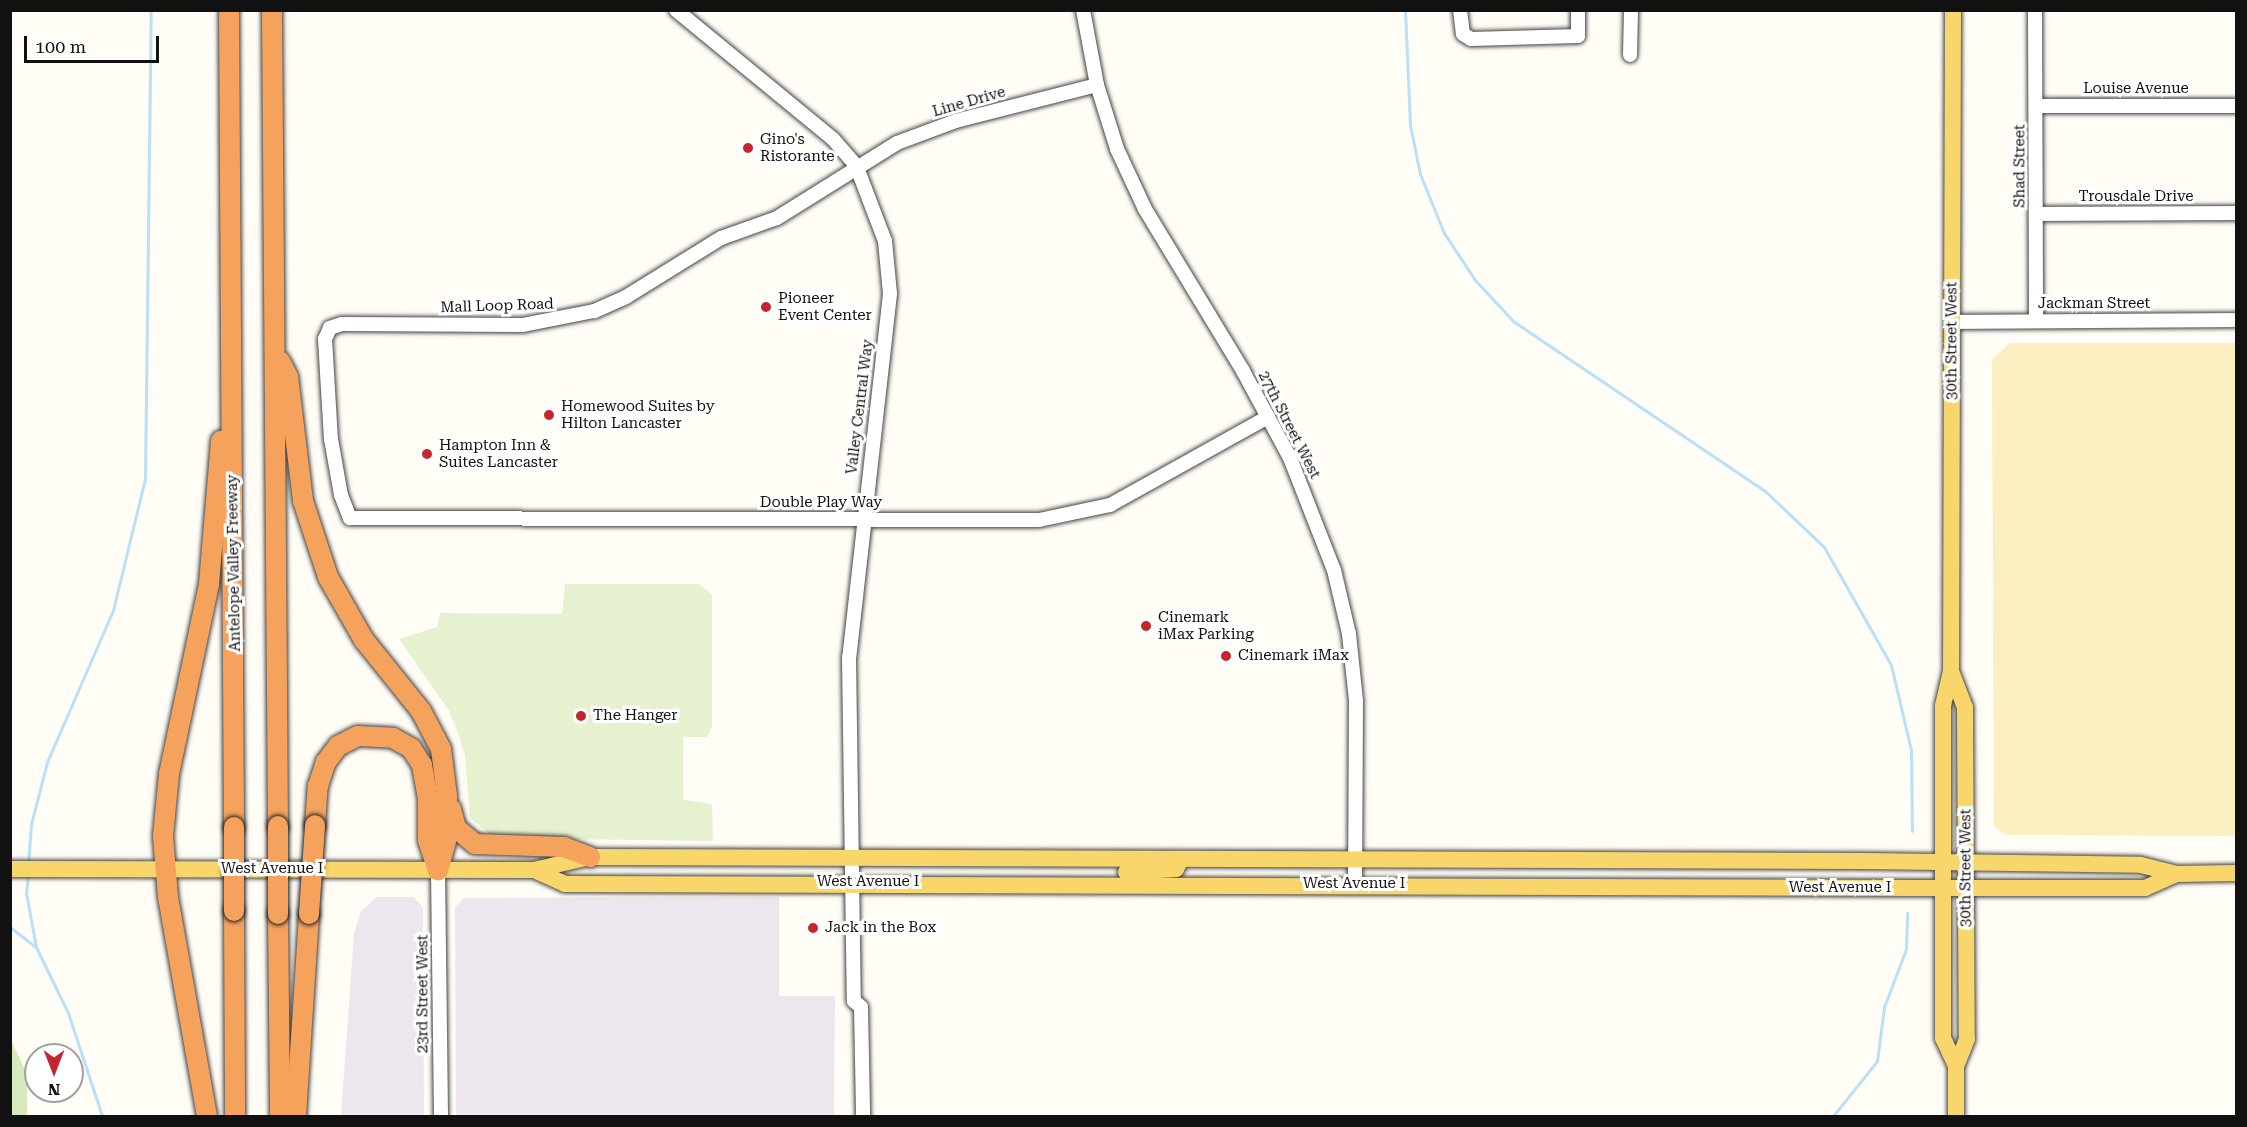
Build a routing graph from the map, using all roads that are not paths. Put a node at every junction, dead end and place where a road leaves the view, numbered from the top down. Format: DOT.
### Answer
graph roads {
  1 [pos="229,10"];
  2 [pos="272,10"];
  3 [pos="676,10"];
  4 [pos="1083,10"];
  5 [pos="1460,10"];
  6 [pos="1578,10"];
  7 [pos="1631,10"];
  8 [pos="1953,10"];
  9 [pos="2035,10"];
  10 [pos="1630,55"];
  11 [pos="1097,85"];
  12 [pos="2036,106"];
  13 [pos="2236,106"];
  14 [pos="856,165"];
  15 [pos="2236,213"];
  16 [pos="2036,214"];
  17 [pos="2236,320"];
  18 [pos="2037,321"];
  19 [pos="1952,322"];
  20 [pos="275,351"];
  21 [pos="232,385"];
  22 [pos="1268,417"];
  23 [pos="350,518"];
  24 [pos="864,520"];
  25 [pos="1951,671"];
  26 [pos="447,796"];
  27 [pos="590,857"];
  28 [pos="852,859"];
  29 [pos="1181,859"];
  30 [pos="1355,860"];
  31 [pos="1943,863"];
  32 [pos="1966,863"];
  33 [pos="165,868"];
  34 [pos="10,869"];
  35 [pos="438,870"];
  36 [pos="534,870"];
  37 [pos="2236,873"];
  38 [pos="2175,874"];
  39 [pos="852,882"];
  40 [pos="1098,883"];
  41 [pos="1355,884"];
  42 [pos="1943,888"];
  43 [pos="1967,888"];
  44 [pos="1956,1066"];
  45 [pos="207,1116"];
  46 [pos="234,1116"];
  47 [pos="280,1116"];
  48 [pos="296,1116"];
  49 [pos="441,1116"];
  50 [pos="863,1116"];
  51 [pos="1956,1116"];
  1 -- 21 [label="highway, Antelope Valley Freeway"];
  2 -- 20 [label="highway"];
  3 -- 14 [label="street, Valley Central Way"];
  4 -- 11 [label="street, 27th Street West"];
  5 -- 6 [label="street"];
  7 -- 10 [label="street"];
  8 -- 19 [label="main road, 30th Street West"];
  9 -- 12 [label="street, Shad Street"];
  11 -- 14 [label="street, Line Drive"];
  11 -- 22 [label="street, 27th Street West"];
  12 -- 13 [label="street, Louise Avenue"];
  12 -- 16 [label="street, Shad Street"];
  14 -- 23 [label="street, Mall Loop Road"];
  14 -- 24 [label="street, Valley Central Way"];
  15 -- 16 [label="street, Trousdale Drive"];
  16 -- 18 [label="street, Shad Street"];
  17 -- 18 [label="street, Jackman Street"];
  18 -- 19 [label="street, Jackman Street"];
  19 -- 25 [label="main road, 30th Street West"];
  20 -- 26 [label="highway"];
  20 -- 47 [label="highway, bridge"];
  21 -- 33 [label="highway"];
  21 -- 46 [label="highway, Antelope Valley Freeway, bridge"];
  22 -- 24 [label="street, Double Play Way"];
  22 -- 30 [label="street, 27th Street West"];
  23 -- 24 [label="street, Double Play Way"];
  24 -- 28 [label="street, Valley Central Way"];
  25 -- 31 [label="main road, 30th Street West"];
  25 -- 32 [label="main road, 30th Street West"];
  26 -- 27 [label="highway"];
  26 -- 35 [label="highway"];
  27 -- 28 [label="main road, West Avenue I"];
  27 -- 36 [label="main road, West Avenue I"];
  28 -- 29 [label="main road, West Avenue I"];
  28 -- 39 [label="street, Valley Central Way"];
  29 -- 30 [label="main road, West Avenue I"];
  29 -- 40 [label="main road"];
  30 -- 31 [label="main road, West Avenue I"];
  30 -- 41 [label="street, 27th Street West"];
  31 -- 32 [label="main road, West Avenue I"];
  31 -- 42 [label="main road, 30th Street West"];
  32 -- 38 [label="main road, West Avenue I"];
  32 -- 43 [label="main road, 30th Street West"];
  33 -- 34 [label="main road, West Avenue I"];
  33 -- 35 [label="main road, West Avenue I"];
  33 -- 45 [label="highway"];
  35 -- 36 [label="main road, West Avenue I"];
  35 -- 48 [label="highway, bridge"];
  35 -- 49 [label="street, 23rd Street West"];
  36 -- 39 [label="main road, West Avenue I"];
  37 -- 38 [label="main road, West Avenue I"];
  38 -- 43 [label="main road, West Avenue I"];
  39 -- 40 [label="main road, West Avenue I"];
  39 -- 50 [label="street, Valley Central Way"];
  40 -- 41 [label="main road, West Avenue I"];
  41 -- 42 [label="main road, West Avenue I"];
  42 -- 43 [label="main road, West Avenue I"];
  42 -- 44 [label="main road, 30th Street West"];
  43 -- 44 [label="main road, 30th Street West"];
  44 -- 51 [label="main road, 30th Street West"];
}
